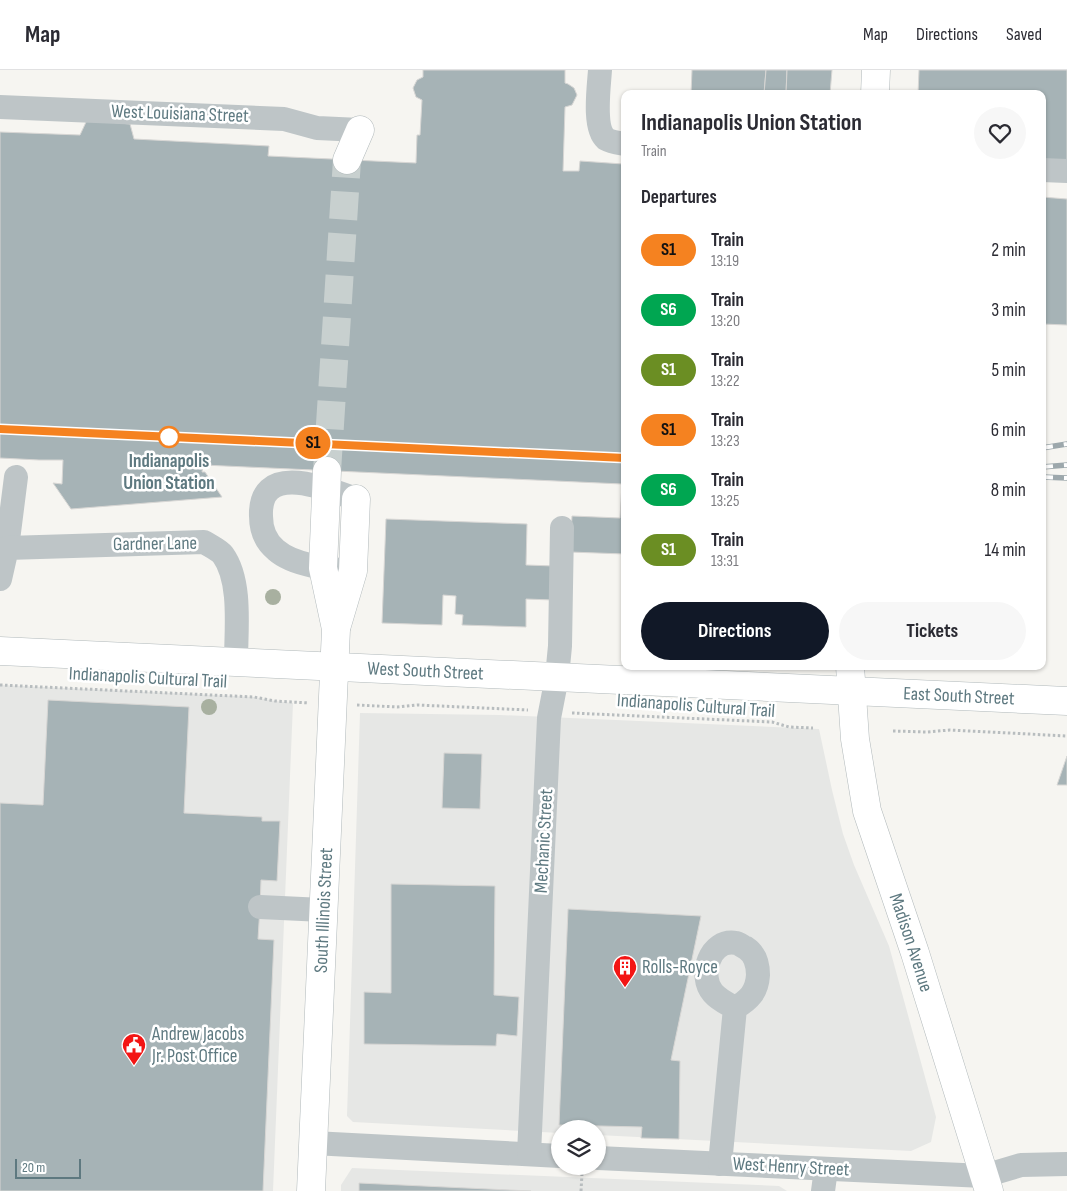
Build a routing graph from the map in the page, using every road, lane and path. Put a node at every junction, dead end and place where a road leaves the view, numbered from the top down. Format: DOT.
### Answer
graph roads {
  1 [pos="600,70"];
  2 [pos="876,70"];
  3 [pos="875,90"];
  4 [pos="0,107"];
  5 [pos="360,130"];
  6 [pos="621,143"];
  7 [pos="347,160"];
  8 [pos="1046,170"];
  9 [pos="1067,171"];
  10 [pos="16,478"];
  11 [pos="327,480"];
  12 [pos="356,499"];
  13 [pos="562,528"];
  14 [pos="7,548"];
  15 [pos="323,568"];
  16 [pos="353,571"];
  17 [pos="0,579"];
  18 [pos="336,629"];
  19 [pos="0,650"];
  20 [pos="236,661"];
  21 [pos="335,666"];
  22 [pos="557,677"];
  23 [pos="850,679"];
  24 [pos="0,685"];
  25 [pos="1067,701"];
  26 [pos="293,703"];
  27 [pos="367,706"];
  28 [pos="518,710"];
  29 [pos="576,713"];
  30 [pos="813,728"];
  31 [pos="893,731"];
  32 [pos="1067,736"];
  33 [pos="260,907"];
  34 [pos="324,910"];
  35 [pos="736,1008"];
  36 [pos="313,1143"];
  37 [pos="529,1154"];
  38 [pos="551,1155"];
  39 [pos="606,1158"];
  40 [pos="720,1164"];
  41 [pos="1067,1164"];
  42 [pos="582,1175"];
  43 [pos="825,1180"];
  44 [pos="987,1183"];
  45 [pos="311,1191"];
  46 [pos="581,1191"];
  1 -- 6 [label="street"];
  2 -- 3 [label="main road"];
  4 -- 5 [label="street, West Louisiana Street"];
  5 -- 7 [label="main road"];
  8 -- 9 [label="street"];
  10 -- 14 [label="street"];
  11 -- 12 [label="street"];
  11 -- 15 [label="main road, South Illinois Street"];
  11 -- 15 [label="street"];
  12 -- 16 [label="main road, South Illinois Street"];
  13 -- 22 [label="street, Mechanic Street"];
  14 -- 17 [label="street"];
  14 -- 20 [label="street, Gardner Lane"];
  15 -- 16 [label="street"];
  15 -- 18 [label="main road, South Illinois Street"];
  16 -- 18 [label="main road, South Illinois Street"];
  18 -- 21 [label="main road, South Illinois Street"];
  19 -- 20 [label="main road, West South Street"];
  20 -- 21 [label="main road, West South Street"];
  21 -- 22 [label="main road, West South Street"];
  21 -- 34 [label="main road, South Illinois Street"];
  22 -- 23 [label="main road, West South Street"];
  22 -- 37 [label="street, Mechanic Street"];
  23 -- 25 [label="main road, East South Street"];
  23 -- 44 [label="main road, Madison Avenue"];
  24 -- 26 [label="path, Indianapolis Cultural Trail"];
  27 -- 28 [label="path"];
  29 -- 30 [label="path, Indianapolis Cultural Trail"];
  31 -- 32 [label="path"];
  33 -- 34 [label="street"];
  34 -- 36 [label="main road, South Illinois Street"];
  35 -- 40 [label="street"];
  36 -- 37 [label="street"];
  36 -- 45 [label="main road, South Illinois Street"];
  37 -- 38 [label="street"];
  39 -- 40 [label="street, West Henry Street"];
  40 -- 43 [label="street, West Henry Street"];
  41 -- 44 [label="street, West Henry Street"];
  42 -- 46 [label="path"];
  43 -- 44 [label="street, West Henry Street"];
}
